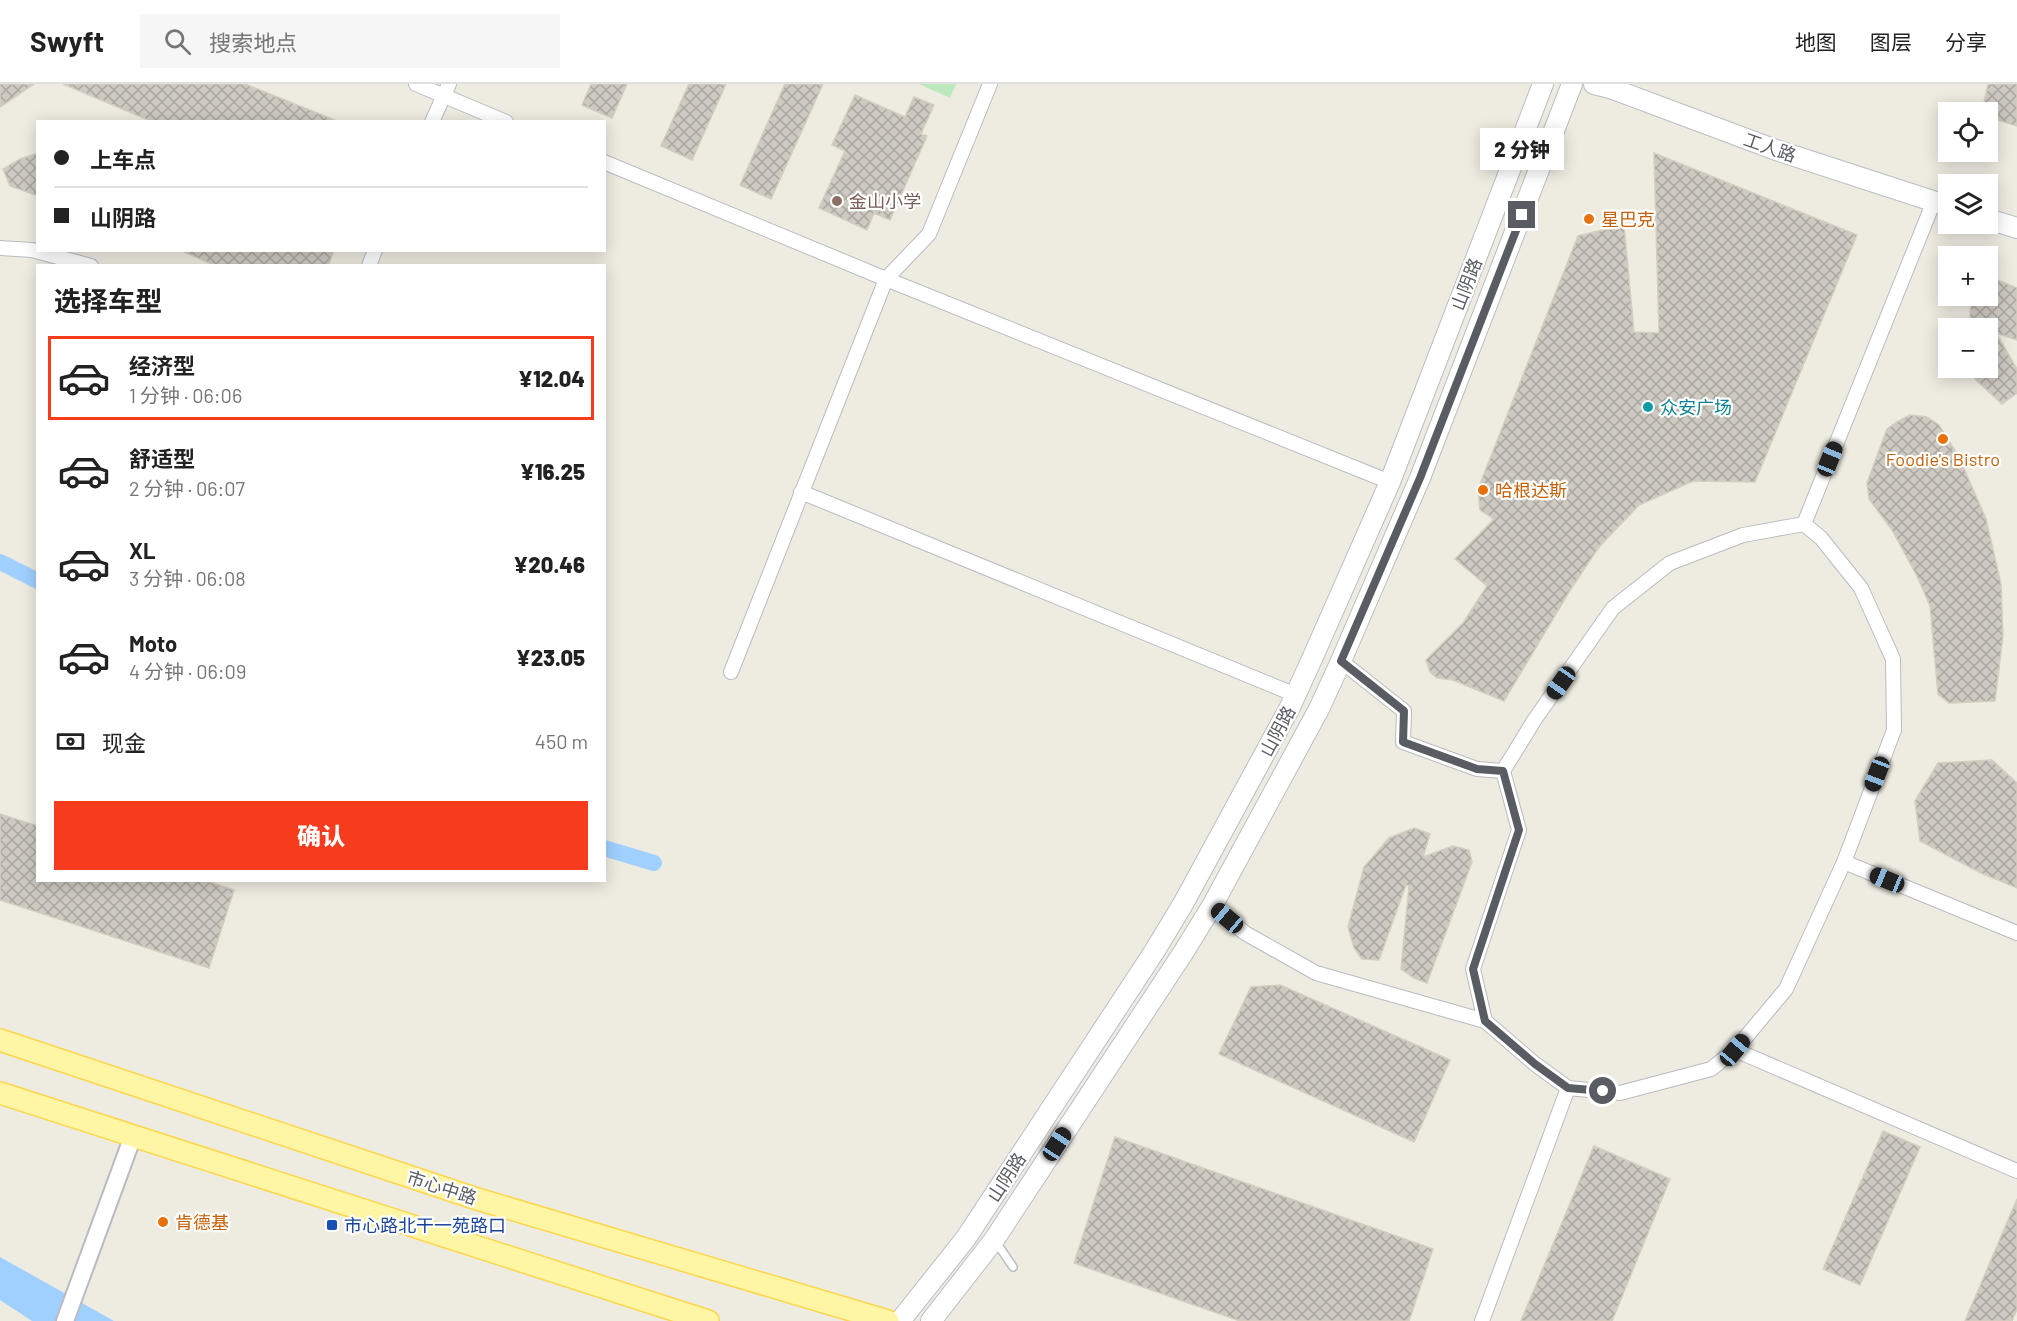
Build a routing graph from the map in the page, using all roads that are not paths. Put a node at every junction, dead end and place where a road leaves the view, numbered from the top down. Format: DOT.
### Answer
graph roads {
  1 [pos="416,84"];
  2 [pos="990,84"];
  3 [pos="1543,84"];
  4 [pos="1572,84"];
  5 [pos="1594,84"];
  6 [pos="446,90"];
  7 [pos="433,120"];
  8 [pos="502,120"];
  9 [pos="606,163"];
  10 [pos="1938,202"];
  11 [pos="1938,210"];
  12 [pos="1998,222"];
  13 [pos="2017,228"];
  14 [pos="0,248"];
  15 [pos="36,251"];
  16 [pos="39,252"];
  17 [pos="84,264"];
  18 [pos="886,279"];
  19 [pos="1390,482"];
  20 [pos="801,492"];
  21 [pos="1804,524"];
  22 [pos="1341,661"];
  23 [pos="730,672"];
  24 [pos="1296,695"];
  25 [pos="1503,771"];
  26 [pos="1844,862"];
  27 [pos="1212,906"];
  28 [pos="2017,933"];
  29 [pos="1485,1021"];
  30 [pos="0,1040"];
  31 [pos="1735,1050"];
  32 [pos="1568,1088"];
  33 [pos="0,1093"];
  34 [pos="133,1136"];
  35 [pos="2017,1171"];
  36 [pos="994,1239"];
  37 [pos="1013,1267"];
  38 [pos="65,1321"];
  39 [pos="708,1321"];
  40 [pos="888,1321"];
  41 [pos="900,1321"];
  42 [pos="931,1321"];
  43 [pos="1482,1321"];
  1 -- 6 [label="street"];
  2 -- 18 [label="street"];
  3 -- 19 [label="main road, 山阴路"];
  4 -- 22 [label="main road, 山阴路"];
  5 -- 10 [label="main road, 工人路"];
  6 -- 7 [label="street"];
  6 -- 8 [label="street"];
  9 -- 18 [label="street"];
  11 -- 21 [label="street"];
  12 -- 13 [label="main road"];
  14 -- 15 [label="street"];
  16 -- 17 [label="street"];
  18 -- 19 [label="street"];
  18 -- 20 [label="street"];
  19 -- 24 [label="main road, 山阴路"];
  20 -- 23 [label="street"];
  20 -- 24 [label="street"];
  21 -- 25 [label="street"];
  21 -- 26 [label="street"];
  22 -- 25 [label="street"];
  22 -- 27 [label="main road, 山阴路"];
  24 -- 41 [label="main road, 山阴路"];
  25 -- 29 [label="street"];
  26 -- 28 [label="street"];
  26 -- 31 [label="street"];
  27 -- 29 [label="street"];
  27 -- 36 [label="main road, 山阴路"];
  29 -- 32 [label="street"];
  30 -- 40 [label="main road, 市心中路"];
  31 -- 32 [label="street"];
  31 -- 35 [label="street"];
  32 -- 43 [label="street"];
  33 -- 34 [label="main road"];
  34 -- 38 [label="street"];
  34 -- 39 [label="main road"];
  36 -- 37 [label="lane"];
  36 -- 42 [label="main road, 山阴路"];
}
